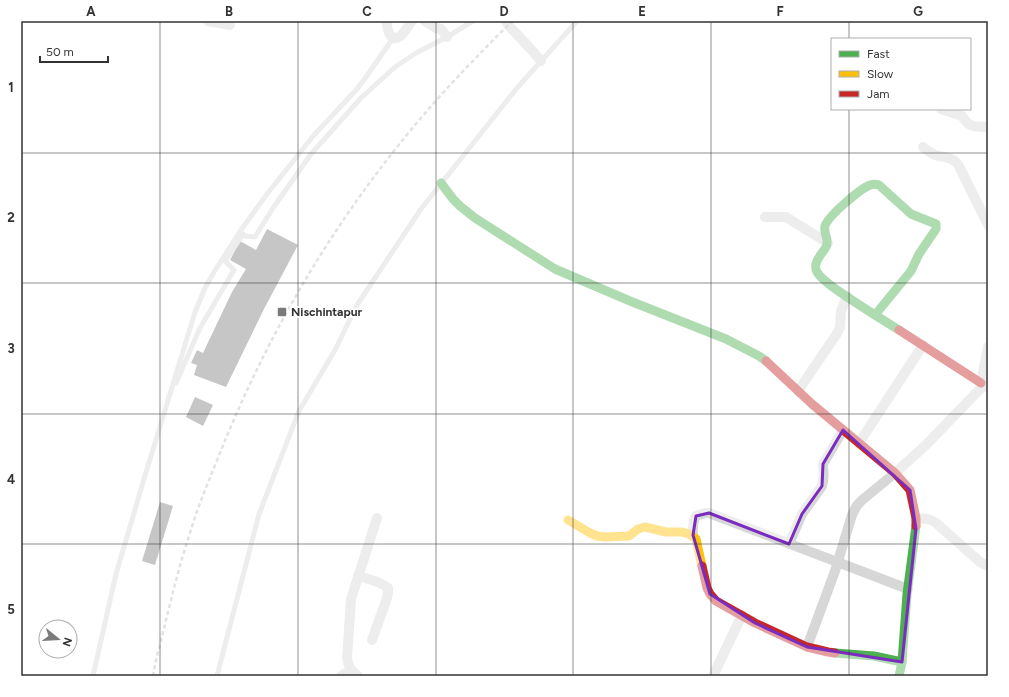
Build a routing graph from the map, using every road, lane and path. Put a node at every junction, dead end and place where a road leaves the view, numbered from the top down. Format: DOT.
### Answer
graph roads {
  1 [pos="208,21"];
  2 [pos="386,21"];
  3 [pos="412,21"];
  4 [pos="425,21"];
  5 [pos="473,21"];
  6 [pos="506,21"];
  7 [pos="577,21"];
  8 [pos="230,25"];
  9 [pos="447,37"];
  10 [pos="393,38"];
  11 [pos="541,61"];
  12 [pos="944,110"];
  13 [pos="988,127"];
  14 [pos="923,147"];
  15 [pos="441,184"];
  16 [pos="765,217"];
  17 [pos="988,225"];
  18 [pos="828,243"];
  19 [pos="847,296"];
  20 [pos="875,315"];
  21 [pos="923,345"];
  22 [pos="988,347"];
  23 [pos="983,385"];
  24 [pos="798,391"];
  25 [pos="165,410"];
  26 [pos="843,430"];
  27 [pos="859,443"];
  28 [pos="895,474"];
  29 [pos="377,518"];
  30 [pos="916,518"];
  31 [pos="568,520"];
  32 [pos="693,535"];
  33 [pos="789,544"];
  34 [pos="837,562"];
  35 [pos="988,566"];
  36 [pos="358,576"];
  37 [pos="908,589"];
  38 [pos="742,615"];
  39 [pos="372,640"];
  40 [pos="807,647"];
  41 [pos="902,662"];
  42 [pos="354,673"];
  43 [pos="715,675"];
  44 [pos="93,676"];
  45 [pos="217,676"];
  46 [pos="341,676"];
  47 [pos="899,676"];
  1 -- 8 [label="street"];
  2 -- 10 [label="street"];
  3 -- 10 [label="street"];
  4 -- 9 [label="street"];
  5 -- 9 [label="lane"];
  6 -- 11 [label="street"];
  7 -- 11 [label="lane"];
  9 -- 25 [label="lane"];
  10 -- 25 [label="lane"];
  11 -- 15 [label="lane"];
  12 -- 13 [label="street"];
  14 -- 17 [label="street"];
  15 -- 24 [label="street"];
  15 -- 45 [label="lane"];
  16 -- 18 [label="street"];
  18 -- 19 [label="street"];
  18 -- 20 [label="street"];
  19 -- 20 [label="street"];
  19 -- 24 [label="street"];
  20 -- 21 [label="street"];
  21 -- 23 [label="street"];
  21 -- 27 [label="street"];
  22 -- 23 [label="street"];
  23 -- 28 [label="street"];
  24 -- 26 [label="street"];
  25 -- 44 [label="lane"];
  26 -- 27 [label="street"];
  26 -- 33 [label="street"];
  27 -- 28 [label="street"];
  28 -- 30 [label="street"];
  28 -- 34 [label="street"];
  29 -- 36 [label="street"];
  30 -- 35 [label="street"];
  30 -- 37 [label="street"];
  31 -- 32 [label="street"];
  32 -- 33 [label="street"];
  32 -- 38 [label="street"];
  33 -- 34 [label="street"];
  34 -- 37 [label="street"];
  34 -- 40 [label="street"];
  36 -- 39 [label="street"];
  36 -- 42 [label="street"];
  37 -- 41 [label="street"];
  38 -- 40 [label="street"];
  38 -- 43 [label="street"];
  40 -- 41 [label="street"];
  41 -- 47 [label="street"];
  42 -- 46 [label="street"];
}
